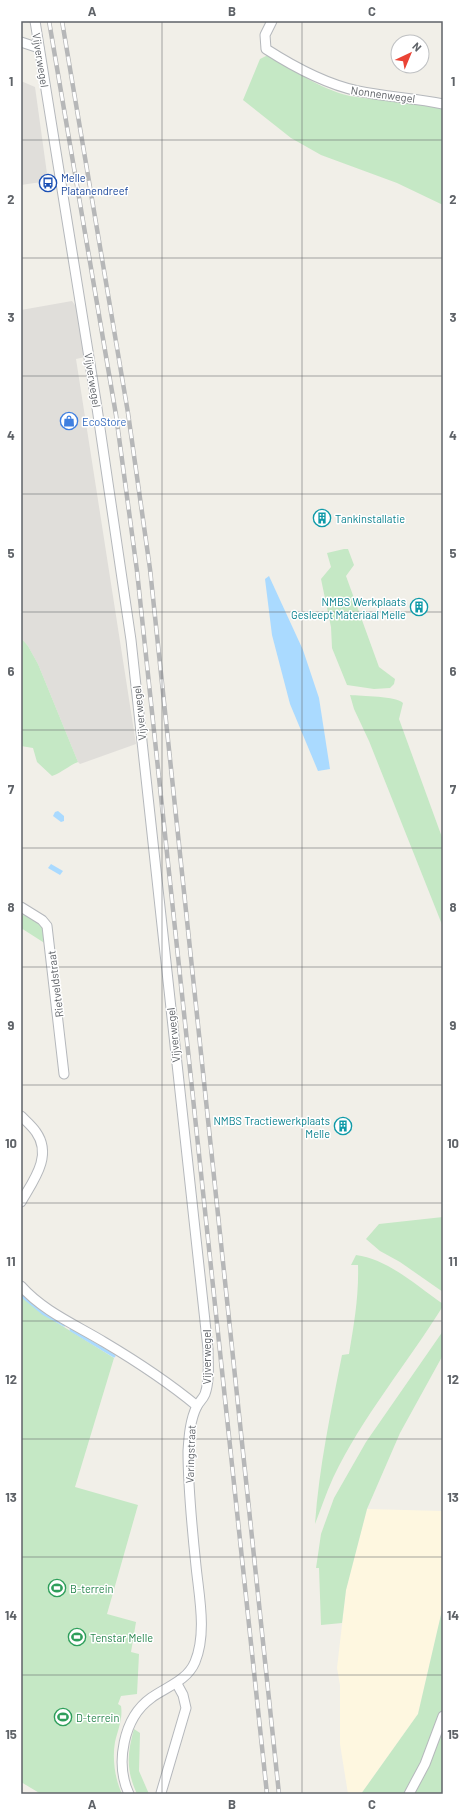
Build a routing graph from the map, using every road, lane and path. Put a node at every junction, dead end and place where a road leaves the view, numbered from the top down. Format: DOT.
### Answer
graph roads {
  1 [pos="35,21"];
  2 [pos="272,21"];
  3 [pos="21,42"];
  4 [pos="39,48"];
  5 [pos="443,104"];
  6 [pos="21,907"];
  7 [pos="64,1074"];
  8 [pos="21,1116"];
  9 [pos="21,1202"];
  10 [pos="21,1286"];
  11 [pos="197,1406"];
  12 [pos="176,1684"];
  13 [pos="443,1716"];
  14 [pos="161,1793"];
  15 [pos="129,1794"];
  16 [pos="409,1794"];
  1 -- 4 [label="street, Vijverwegel"];
  2 -- 5 [label="street, Nonnenwegel"];
  3 -- 4 [label="street"];
  4 -- 11 [label="street, Vijverwegel"];
  6 -- 7 [label="street, Rietveldstraat"];
  8 -- 9 [label="street"];
  10 -- 11 [label="street"];
  11 -- 12 [label="street, Varingstraat"];
  12 -- 14 [label="street"];
  12 -- 15 [label="street, Varingstraat"];
  13 -- 16 [label="street"];
}
